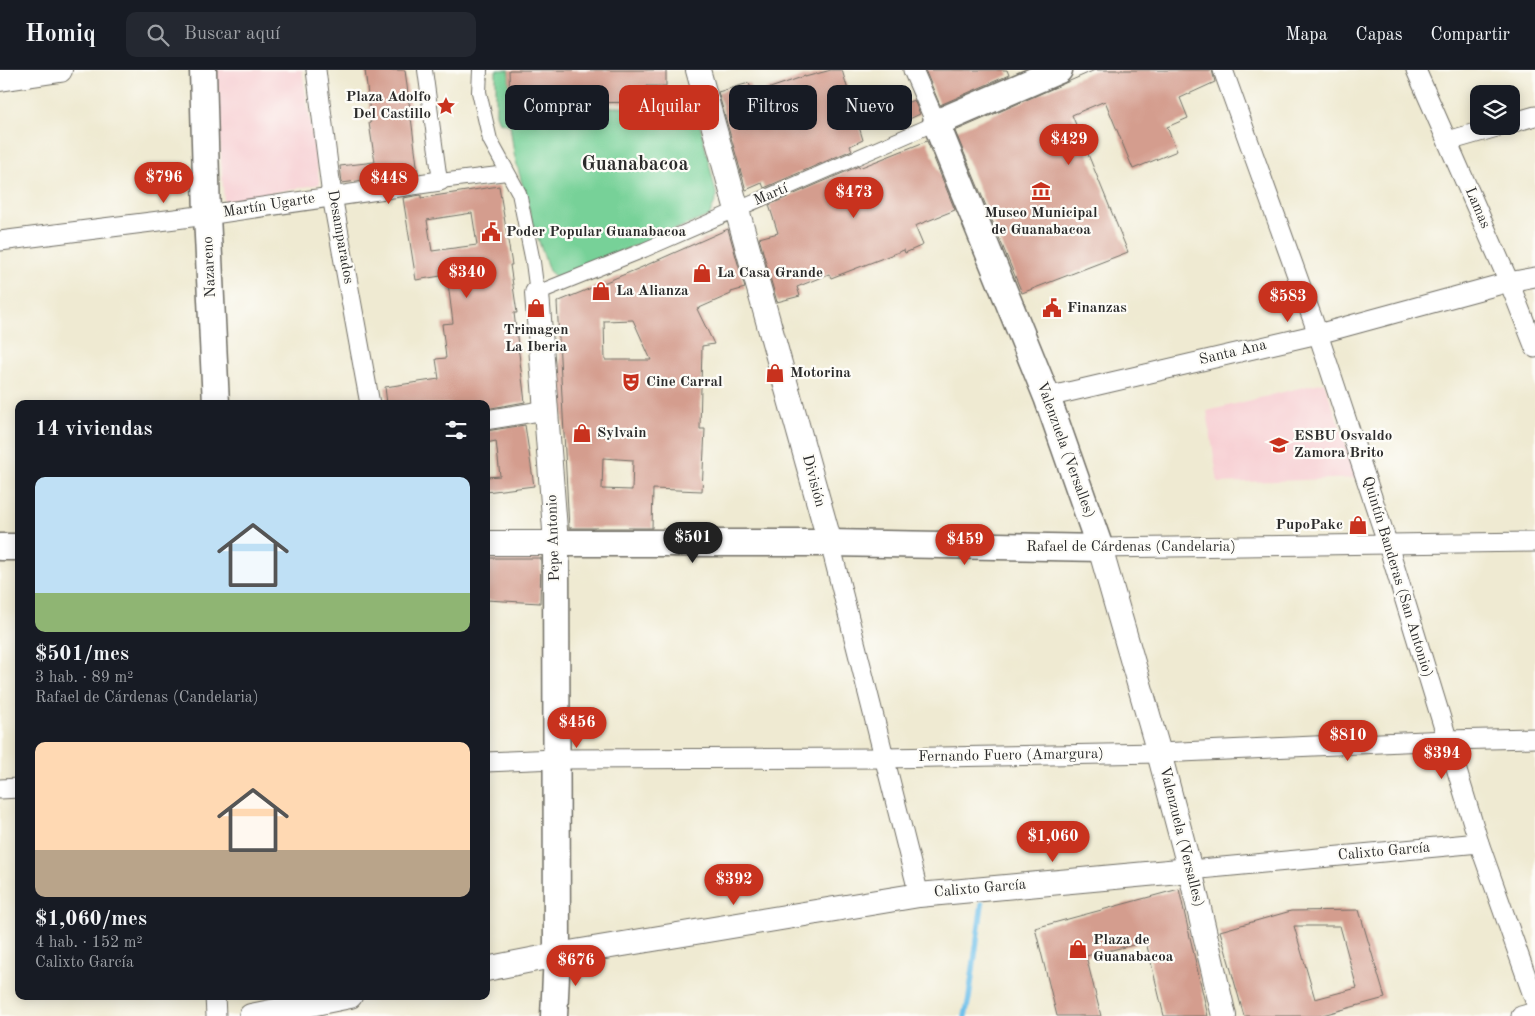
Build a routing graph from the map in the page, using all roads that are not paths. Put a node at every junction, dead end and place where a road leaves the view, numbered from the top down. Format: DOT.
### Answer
graph roads {
  1 [pos="60,70"];
  2 [pos="203,70"];
  3 [pos="316,70"];
  4 [pos="425,70"];
  5 [pos="480,70"];
  6 [pos="698,70"];
  7 [pos="913,70"];
  8 [pos="1059,70"];
  9 [pos="1224,70"];
  10 [pos="1416,70"];
  11 [pos="0,79"];
  12 [pos="1535,116"];
  13 [pos="1520,120"];
  14 [pos="936,123"];
  15 [pos="1470,135"];
  16 [pos="1448,141"];
  17 [pos="507,173"];
  18 [pos="440,181"];
  19 [pos="332,196"];
  20 [pos="737,210"];
  21 [pos="207,216"];
  22 [pos="0,241"];
  23 [pos="1535,277"];
  24 [pos="1509,282"];
  25 [pos="537,293"];
  26 [pos="1318,334"];
  27 [pos="1535,348"];
  28 [pos="1047,397"];
  29 [pos="216,400"];
  30 [pos="369,400"];
  31 [pos="546,410"];
  32 [pos="490,419"];
  33 [pos="490,542"];
  34 [pos="1535,542"];
  35 [pos="830,543"];
  36 [pos="556,544"];
  37 [pos="1388,545"];
  38 [pos="0,547"];
  39 [pos="15,547"];
  40 [pos="1100,548"];
  41 [pos="1535,738"];
  42 [pos="1447,740"];
  43 [pos="1159,753"];
  44 [pos="885,758"];
  45 [pos="556,759"];
  46 [pos="490,762"];
  47 [pos="15,788"];
  48 [pos="0,789"];
  49 [pos="1479,843"];
  50 [pos="1190,870"];
  51 [pos="918,895"];
  52 [pos="557,955"];
  53 [pos="490,968"];
  54 [pos="215,1000"];
  55 [pos="330,1000"];
  56 [pos="1535,1001"];
  57 [pos="1535,1012"];
  58 [pos="216,1016"];
  59 [pos="251,1016"];
  60 [pos="554,1016"];
  61 [pos="1224,1016"];
  62 [pos="1521,1016"];
  1 -- 11 [label="street"];
  2 -- 21 [label="main road, Nazareno"];
  3 -- 19 [label="street, Desamparados"];
  4 -- 18 [label="street"];
  5 -- 17 [label="street, Pepe Antonio"];
  6 -- 20 [label="street, División"];
  7 -- 14 [label="street, Valenzuela (Versalles)"];
  8 -- 14 [label="main road, Martí"];
  9 -- 26 [label="street, Quintín Banderas (San Antonio)"];
  10 -- 16 [label="street, Lamas"];
  12 -- 13 [label="street"];
  14 -- 20 [label="street, Martí"];
  14 -- 28 [label="main road, Valenzuela (Versalles)"];
  15 -- 16 [label="street"];
  16 -- 24 [label="street, Lamas"];
  17 -- 18 [label="street, Martín Ugarte"];
  17 -- 25 [label="street, Pepe Antonio"];
  18 -- 19 [label="street, Martín Ugarte"];
  19 -- 21 [label="street, Martín Ugarte"];
  19 -- 30 [label="street, Desamparados"];
  20 -- 25 [label="street, Martí"];
  20 -- 35 [label="street, División"];
  21 -- 22 [label="street, Martín Ugarte"];
  21 -- 29 [label="main road, Nazareno"];
  23 -- 24 [label="street, Santa Ana"];
  24 -- 26 [label="street, Santa Ana"];
  24 -- 27 [label="street, Lamas"];
  25 -- 31 [label="street, Pepe Antonio"];
  26 -- 28 [label="street, Santa Ana"];
  26 -- 37 [label="street, Quintín Banderas (San Antonio)"];
  28 -- 40 [label="main road, Valenzuela (Versalles)"];
  31 -- 32 [label="street"];
  31 -- 36 [label="street, Pepe Antonio"];
  33 -- 36 [label="street, Rafael de Cárdenas (Candelaria)"];
  34 -- 37 [label="street, Rafael de Cárdenas (Candelaria)"];
  35 -- 36 [label="main road, Rafael de Cárdenas (Candelaria)"];
  35 -- 40 [label="main road, Rafael de Cárdenas (Candelaria)"];
  35 -- 44 [label="street, División"];
  36 -- 45 [label="main road, Pepe Antonio"];
  37 -- 40 [label="street, Rafael de Cárdenas (Candelaria)"];
  37 -- 42 [label="street, Quintín Banderas (San Antonio)"];
  38 -- 39 [label="main road"];
  40 -- 43 [label="street, Valenzuela (Versalles)"];
  41 -- 42 [label="street, Fernando Fuero (Amargura)"];
  42 -- 43 [label="street, Fernando Fuero (Amargura)"];
  42 -- 49 [label="street, Quintín Banderas (San Antonio)"];
  43 -- 44 [label="street, Fernando Fuero (Amargura)"];
  43 -- 50 [label="street, Valenzuela (Versalles)"];
  44 -- 45 [label="street, Fernando Fuero (Amargura)"];
  44 -- 51 [label="street, División"];
  45 -- 46 [label="street, Fernando Fuero (Amargura)"];
  45 -- 52 [label="main road, Pepe Antonio"];
  47 -- 48 [label="street"];
  49 -- 50 [label="street, Calixto García"];
  49 -- 56 [label="street, Quintín Banderas (San Antonio)"];
  50 -- 51 [label="street, Calixto García"];
  50 -- 61 [label="street, Valenzuela (Versalles)"];
  51 -- 52 [label="street, Calixto García"];
  52 -- 53 [label="street, Calixto García"];
  52 -- 60 [label="main road, Pepe Antonio"];
  54 -- 58 [label="street"];
  55 -- 59 [label="street"];
  57 -- 62 [label="street"];
}
